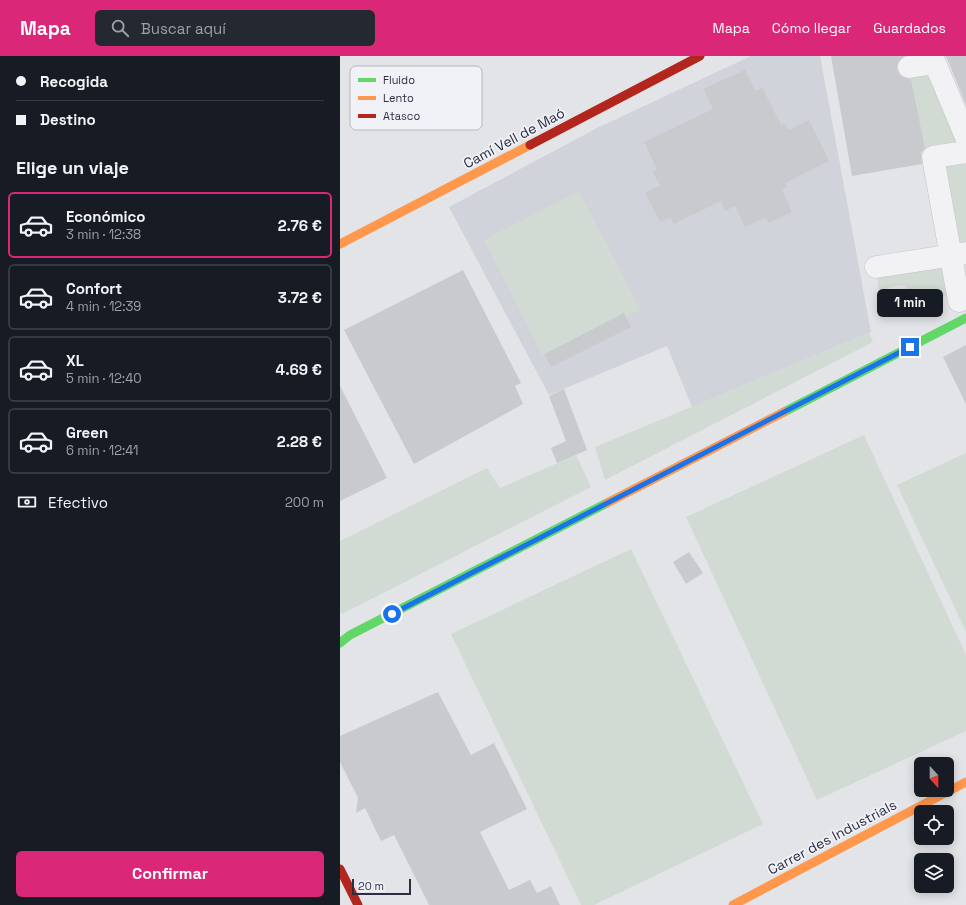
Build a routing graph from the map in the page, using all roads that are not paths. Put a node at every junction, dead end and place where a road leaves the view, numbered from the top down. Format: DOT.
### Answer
graph roads {
  1 [pos="700,56"];
  2 [pos="909,67"];
  3 [pos="966,136"];
  4 [pos="966,152"];
  5 [pos="340,244"];
  6 [pos="958,254"];
  7 [pos="876,267"];
  8 [pos="962,309"];
  9 [pos="344,637"];
  10 [pos="340,643"];
  11 [pos="966,782"];
  12 [pos="340,870"];
  13 [pos="358,905"];
  14 [pos="733,905"];
  1 -- 5 [label="street, Camí Vell de Maó"];
  2 -- 3 [label="street"];
  4 -- 6 [label="street"];
  6 -- 7 [label="street"];
  6 -- 8 [label="street"];
  8 -- 9 [label="street"];
  9 -- 10 [label="street"];
  11 -- 14 [label="street, Carrer des Industrials"];
  12 -- 13 [label="street"];
}
